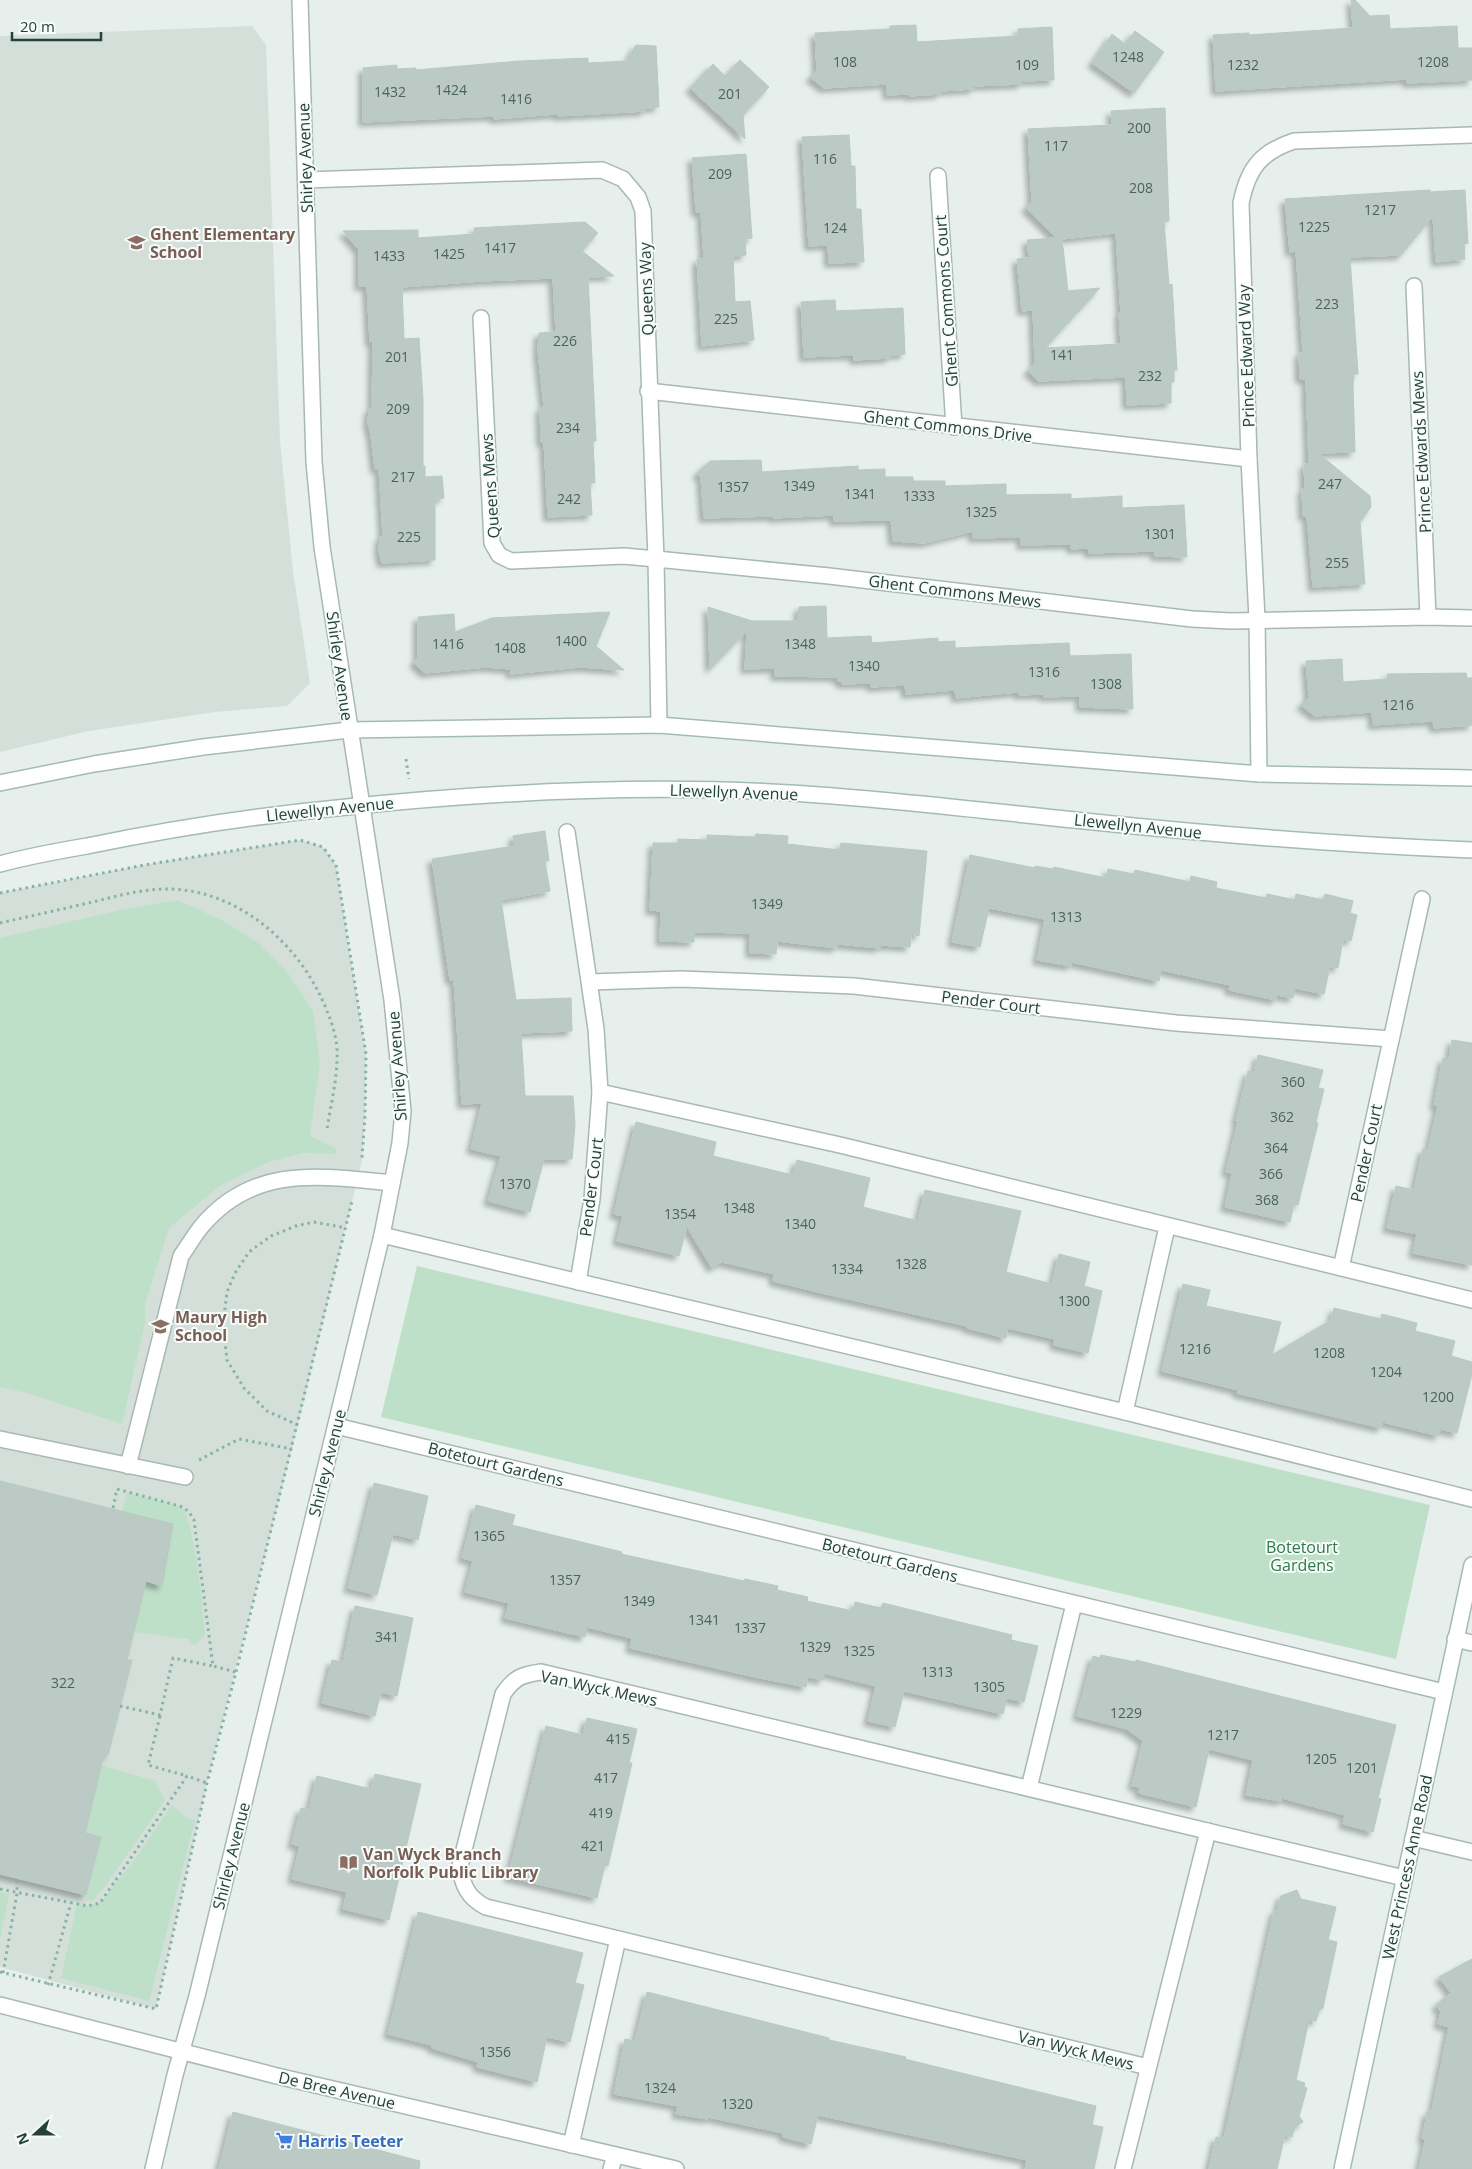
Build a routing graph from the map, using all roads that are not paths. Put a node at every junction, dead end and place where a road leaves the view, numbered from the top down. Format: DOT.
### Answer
graph roads {
  1 [pos="300,0"];
  2 [pos="1472,135"];
  3 [pos="938,176"];
  4 [pos="306,180"];
  5 [pos="1414,286"];
  6 [pos="481,318"];
  7 [pos="648,390"];
  8 [pos="954,427"];
  9 [pos="1249,459"];
  10 [pos="624,556"];
  11 [pos="656,559"];
  12 [pos="1428,617"];
  13 [pos="1472,618"];
  14 [pos="1257,619"];
  15 [pos="659,725"];
  16 [pos="349,730"];
  17 [pos="1258,774"];
  18 [pos="1472,778"];
  19 [pos="0,783"];
  20 [pos="362,805"];
  21 [pos="567,832"];
  22 [pos="1472,850"];
  23 [pos="0,864"];
  24 [pos="1422,900"];
  25 [pos="590,982"];
  26 [pos="1391,1039"];
  27 [pos="600,1092"];
  28 [pos="392,1184"];
  29 [pos="1167,1226"];
  30 [pos="382,1235"];
  31 [pos="1341,1268"];
  32 [pos="578,1282"];
  33 [pos="1472,1300"];
  34 [pos="1125,1412"];
  35 [pos="336,1426"];
  36 [pos="0,1438"];
  37 [pos="128,1466"];
  38 [pos="185,1477"];
  39 [pos="1472,1499"];
  40 [pos="1472,1565"];
  41 [pos="1074,1604"];
  42 [pos="1455,1639"];
  43 [pos="1472,1643"];
  44 [pos="1444,1692"];
  45 [pos="1029,1788"];
  46 [pos="1208,1831"];
  47 [pos="1412,1838"];
  48 [pos="1472,1852"];
  49 [pos="1404,1878"];
  50 [pos="618,1939"];
  51 [pos="0,2005"];
  52 [pos="182,2051"];
  53 [pos="1148,2068"];
  54 [pos="572,2145"];
  55 [pos="613,2162"];
  56 [pos="153,2169"];
  57 [pos="676,2169"];
  58 [pos="1123,2169"];
  59 [pos="1342,2169"];
  1 -- 4 [label="street, Shirley Avenue"];
  2 -- 9 [label="street, Prince Edward Way"];
  3 -- 8 [label="street, Ghent Commons Court"];
  4 -- 7 [label="street, Queens Way"];
  4 -- 16 [label="street, Shirley Avenue"];
  5 -- 12 [label="street, Prince Edwards Mews"];
  6 -- 10 [label="street, Queens Mews"];
  7 -- 8 [label="street, Ghent Commons Drive"];
  7 -- 11 [label="street, Queens Way"];
  8 -- 9 [label="street, Ghent Commons Drive"];
  9 -- 14 [label="street, Prince Edward Way"];
  10 -- 11 [label="street, Ghent Commons Mews"];
  11 -- 14 [label="street, Ghent Commons Mews"];
  11 -- 15 [label="street, Queens Way"];
  12 -- 13 [label="street"];
  12 -- 14 [label="street, Ghent Commons Mews"];
  14 -- 17 [label="street, Prince Edward Way"];
  15 -- 16 [label="street"];
  15 -- 17 [label="street"];
  16 -- 19 [label="street"];
  16 -- 20 [label="street, Shirley Avenue"];
  17 -- 18 [label="street"];
  20 -- 22 [label="street, Llewellyn Avenue"];
  20 -- 23 [label="street, Llewellyn Avenue"];
  20 -- 28 [label="street, Shirley Avenue"];
  21 -- 25 [label="street, Pender Court"];
  24 -- 26 [label="street, Pender Court"];
  25 -- 26 [label="street, Pender Court"];
  25 -- 27 [label="street, Pender Court"];
  26 -- 31 [label="street, Pender Court"];
  27 -- 29 [label="street"];
  27 -- 32 [label="street, Pender Court"];
  28 -- 30 [label="street, Shirley Avenue"];
  28 -- 37 [label="street"];
  29 -- 31 [label="street"];
  29 -- 34 [label="street"];
  30 -- 32 [label="street"];
  30 -- 35 [label="street, Shirley Avenue"];
  31 -- 33 [label="street"];
  32 -- 34 [label="street"];
  34 -- 39 [label="street"];
  35 -- 41 [label="street, Botetourt Gardens"];
  35 -- 52 [label="street, Shirley Avenue"];
  36 -- 37 [label="street"];
  37 -- 38 [label="street"];
  40 -- 42 [label="street, West Princess Anne Road"];
  41 -- 44 [label="street, Botetourt Gardens"];
  41 -- 45 [label="street"];
  42 -- 43 [label="street"];
  42 -- 44 [label="street, West Princess Anne Road"];
  44 -- 47 [label="street, West Princess Anne Road"];
  45 -- 46 [label="street, Van Wyck Mews"];
  45 -- 50 [label="street, Van Wyck Mews"];
  46 -- 49 [label="street"];
  46 -- 53 [label="street, Van Wyck Mews"];
  47 -- 48 [label="street"];
  47 -- 49 [label="street, West Princess Anne Road"];
  49 -- 59 [label="street, West Princess Anne Road"];
  50 -- 53 [label="street, Van Wyck Mews"];
  50 -- 54 [label="street"];
  51 -- 52 [label="street, De Bree Avenue"];
  52 -- 54 [label="street, De Bree Avenue"];
  52 -- 56 [label="street, Shirley Avenue"];
  53 -- 58 [label="street"];
  54 -- 55 [label="street, De Bree Avenue"];
  55 -- 57 [label="street, De Bree Avenue"];
}
